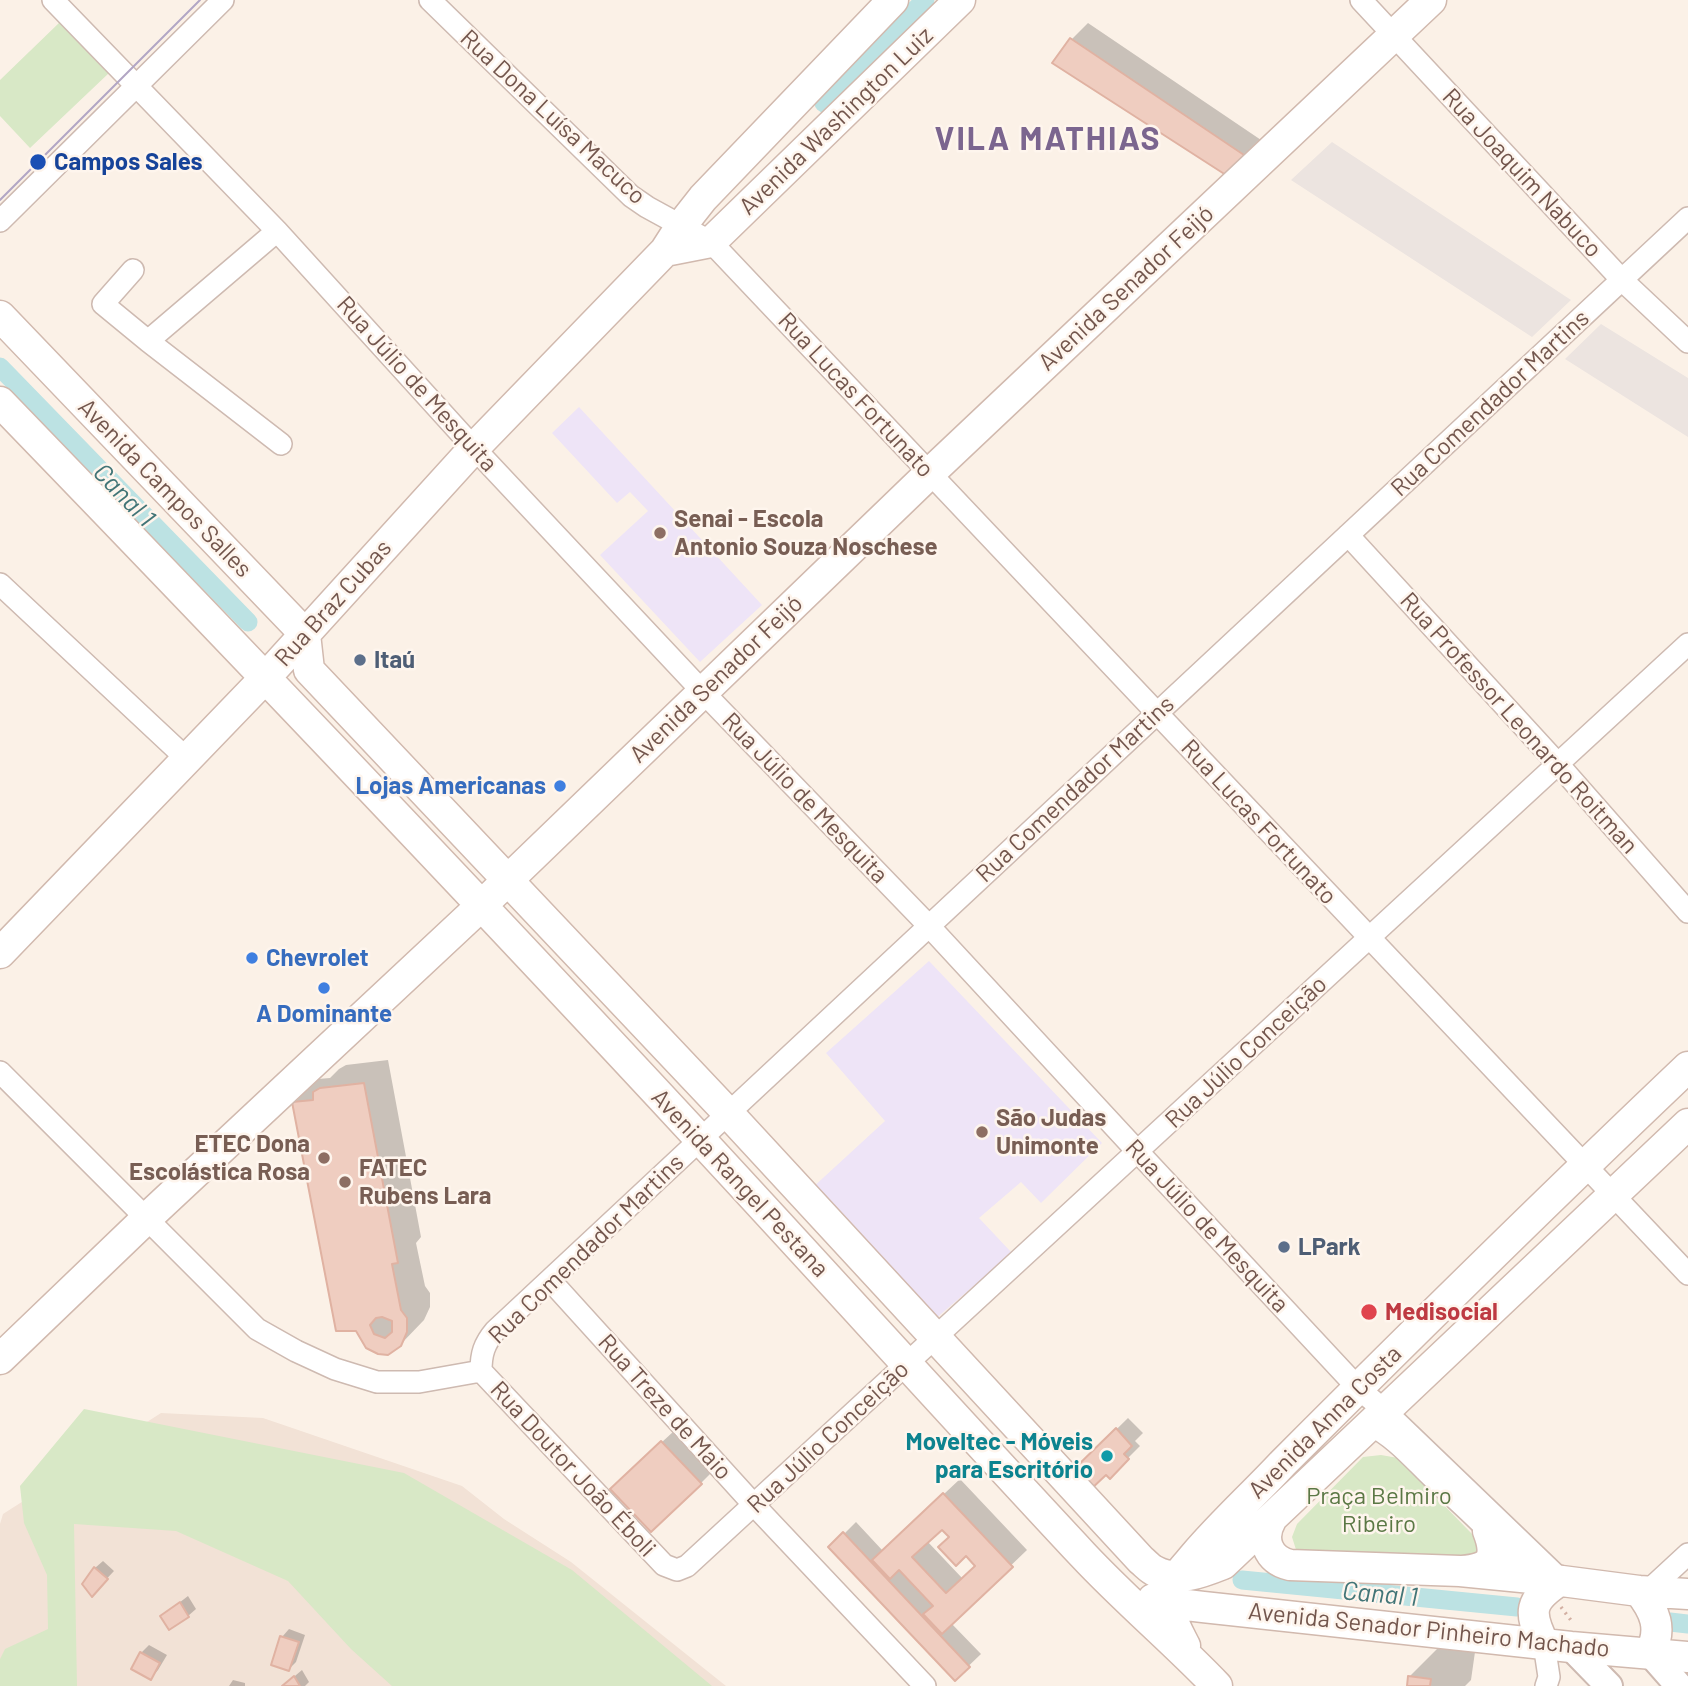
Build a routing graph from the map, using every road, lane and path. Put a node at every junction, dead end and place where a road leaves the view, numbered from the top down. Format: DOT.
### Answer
graph roads {
  1 [pos="53,0"];
  2 [pos="223,0"];
  3 [pos="430,0"];
  4 [pos="893,0"];
  5 [pos="960,0"];
  6 [pos="1361,0"];
  7 [pos="1431,0"];
  8 [pos="1394,35"];
  9 [pos="135,86"];
  10 [pos="806,90"];
  11 [pos="777,120"];
  12 [pos="837,121"];
  13 [pos="807,151"];
  14 [pos="1688,218"];
  15 [pos="0,221"];
  16 [pos="681,226"];
  17 [pos="277,231"];
  18 [pos="711,242"];
  19 [pos="664,251"];
  20 [pos="133,271"];
  21 [pos="1622,280"];
  22 [pos="0,316"];
  23 [pos="148,341"];
  24 [pos="1688,342"];
  25 [pos="0,402"];
  26 [pos="281,444"];
  27 [pos="474,448"];
  28 [pos="930,473"];
  29 [pos="1348,535"];
  30 [pos="0,584"];
  31 [pos="305,634"];
  32 [pos="1688,644"];
  33 [pos="266,677"];
  34 [pos="703,692"];
  35 [pos="1157,713"];
  36 [pos="187,759"];
  37 [pos="1558,764"];
  38 [pos="508,879"];
  39 [pos="482,905"];
  40 [pos="1688,912"];
  41 [pos="929,926"];
  42 [pos="1369,939"];
  43 [pos="0,953"];
  44 [pos="1688,1067"];
  45 [pos="0,1072"];
  46 [pos="728,1113"];
  47 [pos="1688,1124"];
  48 [pos="701,1139"];
  49 [pos="1138,1152"];
  50 [pos="1584,1166"];
  51 [pos="1613,1196"];
  52 [pos="147,1218"];
  53 [pos="1688,1274"];
  54 [pos="550,1280"];
  55 [pos="936,1338"];
  56 [pos="0,1359"];
  57 [pos="907,1364"];
  58 [pos="481,1371"];
  59 [pos="1358,1388"];
  60 [pos="1378,1418"];
  61 [pos="754,1505"];
  62 [pos="1271,1520"];
  63 [pos="1488,1531"];
  64 [pos="1688,1554"];
  65 [pos="677,1570"];
  66 [pos="1460,1571"];
  67 [pos="1100,1572"];
  68 [pos="1175,1581"];
  69 [pos="1547,1584"];
  70 [pos="1644,1590"];
  71 [pos="1688,1594"];
  72 [pos="1557,1645"];
  73 [pos="1650,1653"];
  74 [pos="1688,1657"];
  75 [pos="1194,1661"];
  76 [pos="925,1686"];
  77 [pos="1217,1686"];
  78 [pos="1546,1686"];
  79 [pos="1609,1686"];
  80 [pos="1679,1686"];
  1 -- 9 [label="street, Rua Júlio de Mesquita"];
  2 -- 9 [label="street"];
  3 -- 16 [label="street, Rua Dona Luísa Macuco"];
  4 -- 10 [label="main road, Avenida Washington Luiz"];
  5 -- 12 [label="main road, Avenida Washington Luiz"];
  6 -- 8 [label="street, Rua Joaquim Nabuco"];
  7 -- 8 [label="main road, Avenida Senador Feijó"];
  8 -- 21 [label="street, Rua Joaquim Nabuco"];
  8 -- 28 [label="main road, Avenida Senador Feijó"];
  9 -- 15 [label="street"];
  9 -- 17 [label="street, Rua Júlio de Mesquita"];
  10 -- 11 [label="main road, Avenida Washington Luiz"];
  10 -- 12 [label="main road"];
  11 -- 13 [label="main road"];
  11 -- 16 [label="main road, Avenida Washington Luiz"];
  12 -- 13 [label="main road, Avenida Washington Luiz"];
  13 -- 18 [label="main road, Avenida Washington Luiz"];
  14 -- 21 [label="street, Rua Comendador Martins"];
  16 -- 18 [label="street, Rua Lucas Fortunato"];
  16 -- 19 [label="main road, Rua Braz Cubas"];
  17 -- 23 [label="street"];
  17 -- 27 [label="street, Rua Júlio de Mesquita"];
  18 -- 19 [label="main road"];
  18 -- 28 [label="street, Rua Lucas Fortunato"];
  19 -- 27 [label="main road, Rua Braz Cubas"];
  20 -- 23 [label="street"];
  21 -- 24 [label="street, Rua Joaquim Nabuco"];
  21 -- 29 [label="street, Rua Comendador Martins"];
  22 -- 31 [label="main road, Avenida Campos Salles"];
  23 -- 26 [label="street"];
  25 -- 33 [label="main road"];
  27 -- 31 [label="main road, Rua Braz Cubas"];
  27 -- 34 [label="street, Rua Júlio de Mesquita"];
  28 -- 34 [label="main road, Avenida Senador Feijó"];
  28 -- 35 [label="street, Rua Lucas Fortunato"];
  29 -- 35 [label="street, Rua Comendador Martins"];
  29 -- 37 [label="street, Rua Professor Leonardo Roitman"];
  30 -- 36 [label="street"];
  31 -- 33 [label="main road, Rua Braz Cubas"];
  31 -- 38 [label="main road, Avenida Rangel Pestana"];
  32 -- 37 [label="street, Rua Júlio Conceição"];
  33 -- 36 [label="main road, Rua Braz Cubas"];
  33 -- 39 [label="main road, Avenida Rangel Pestana"];
  34 -- 38 [label="main road, Avenida Senador Feijó"];
  34 -- 41 [label="street, Rua Júlio de Mesquita"];
  35 -- 41 [label="street, Rua Comendador Martins"];
  35 -- 42 [label="street, Rua Lucas Fortunato"];
  36 -- 43 [label="main road, Rua Braz Cubas"];
  37 -- 40 [label="street, Rua Professor Leonardo Roitman"];
  37 -- 42 [label="street, Rua Júlio Conceição"];
  38 -- 39 [label="main road, Avenida Senador Feijó"];
  38 -- 46 [label="main road, Avenida Rangel Pestana"];
  39 -- 48 [label="main road, Avenida Rangel Pestana"];
  39 -- 52 [label="main road, Avenida Senador Feijó"];
  41 -- 46 [label="street, Rua Comendador Martins"];
  41 -- 49 [label="street, Rua Júlio de Mesquita"];
  42 -- 49 [label="street, Rua Júlio Conceição"];
  42 -- 50 [label="street, Rua Lucas Fortunato"];
  44 -- 50 [label="main road, Avenida Anna Costa"];
  45 -- 52 [label="street, Rua Doutor João Éboli"];
  46 -- 48 [label="street, Rua Comendador Martins"];
  46 -- 55 [label="main road, Avenida Rangel Pestana"];
  47 -- 51 [label="main road, Avenida Anna Costa"];
  48 -- 54 [label="street, Rua Comendador Martins"];
  48 -- 57 [label="main road, Avenida Rangel Pestana"];
  49 -- 55 [label="street, Rua Júlio Conceição"];
  49 -- 59 [label="street, Rua Júlio de Mesquita"];
  50 -- 51 [label="street, Rua Lucas Fortunato"];
  50 -- 59 [label="main road, Avenida Anna Costa"];
  51 -- 53 [label="street, Rua Lucas Fortunato"];
  51 -- 60 [label="main road, Avenida Anna Costa"];
  52 -- 56 [label="main road, Avenida Senador Feijó"];
  52 -- 58 [label="street, Rua Doutor João Éboli"];
  54 -- 58 [label="street, Rua Comendador Martins"];
  54 -- 61 [label="street, Rua Treze de Maio"];
  55 -- 57 [label="street, Rua Júlio Conceição"];
  55 -- 68 [label="main road, Avenida Rangel Pestana"];
  57 -- 61 [label="street, Rua Júlio Conceição"];
  57 -- 67 [label="main road, Avenida Rangel Pestana"];
  58 -- 65 [label="street, Rua Doutor João Éboli"];
  59 -- 60 [label="street, Rua Júlio de Mesquita"];
  59 -- 68 [label="main road, Avenida Anna Costa"];
  60 -- 62 [label="main road, Avenida Anna Costa"];
  60 -- 63 [label="street"];
  60 -- 69 [label="street"];
  61 -- 65 [label="street, Rua Júlio Conceição"];
  61 -- 76 [label="street, Rua Treze de Maio"];
  62 -- 66 [label="main road, Avenida Senador Pinheiro Machado"];
  62 -- 68 [label="main road, Avenida Anna Costa"];
  63 -- 66 [label="main road"];
  63 -- 69 [label="street"];
  64 -- 70 [label="street"];
  66 -- 69 [label="main road, Avenida Senador Pinheiro Machado"];
  67 -- 68 [label="main road, Avenida Senador Pinheiro Machado"];
  67 -- 75 [label="main road, Avenida Rangel Pestana"];
  68 -- 72 [label="main road, Avenida Senador Pinheiro Machado"];
  68 -- 75 [label="main road"];
  69 -- 70 [label="main road, Avenida Senador Pinheiro Machado"];
  69 -- 72 [label="main road"];
  70 -- 71 [label="main road, Avenida Senador Pinheiro Machado"];
  70 -- 73 [label="main road"];
  72 -- 73 [label="main road, Avenida Senador Pinheiro Machado"];
  72 -- 78 [label="street"];
  72 -- 79 [label="street"];
  73 -- 74 [label="main road, Avenida Senador Pinheiro Machado"];
  73 -- 80 [label="street"];
  75 -- 77 [label="main road, Avenida Rangel Pestana"];
}
